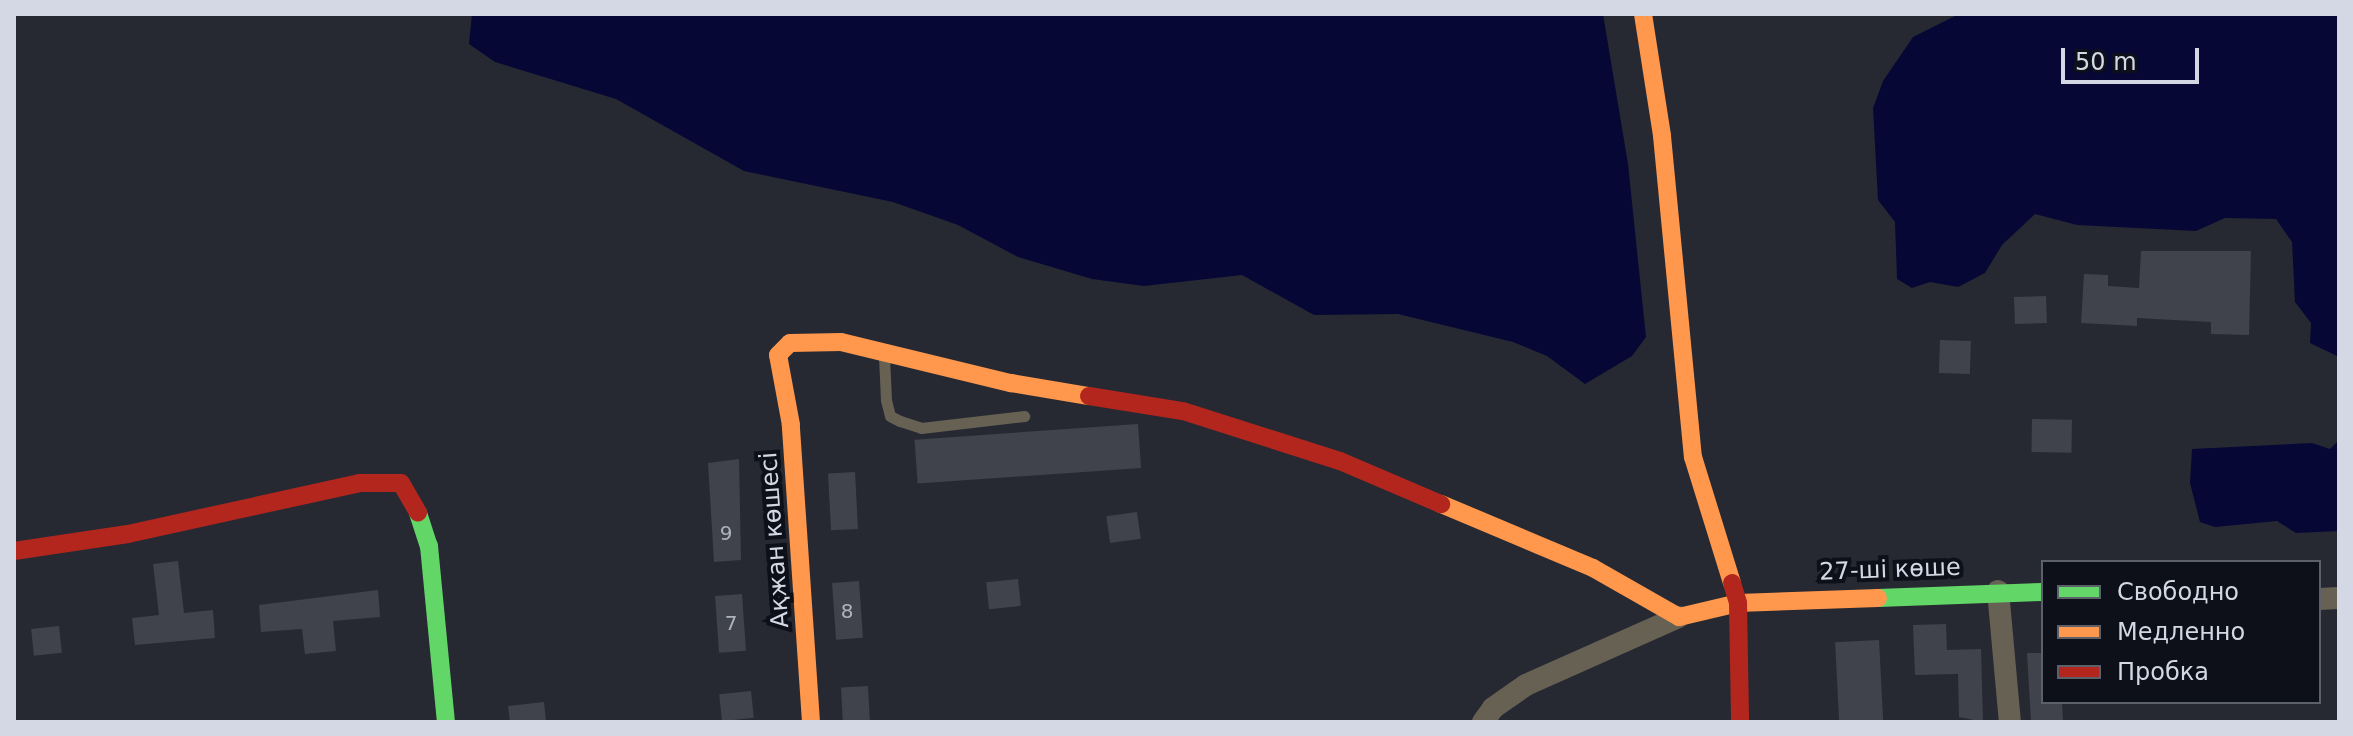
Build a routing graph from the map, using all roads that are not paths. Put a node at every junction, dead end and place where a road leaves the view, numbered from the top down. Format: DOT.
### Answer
graph roads {
  1 [pos="1643,14"];
  2 [pos="883,352"];
  3 [pos="1024,416"];
  4 [pos="14,551"];
  5 [pos="1998,591"];
  6 [pos="2041,592"];
  7 [pos="1738,603"];
  8 [pos="1679,617"];
  9 [pos="446,722"];
  10 [pos="811,722"];
  11 [pos="1483,722"];
  12 [pos="1740,722"];
  13 [pos="2010,722"];
  1 -- 7 [label="street"];
  2 -- 3 [label="lane"];
  2 -- 8 [label="street"];
  2 -- 10 [label="street, Ақжан көшесі"];
  4 -- 9 [label="street"];
  5 -- 6 [label="street, 27-ші көше"];
  5 -- 7 [label="street, 27-ші көше"];
  5 -- 13 [label="street"];
  7 -- 8 [label="street, 27-ші көше"];
  7 -- 12 [label="street"];
  8 -- 11 [label="street"];
}
